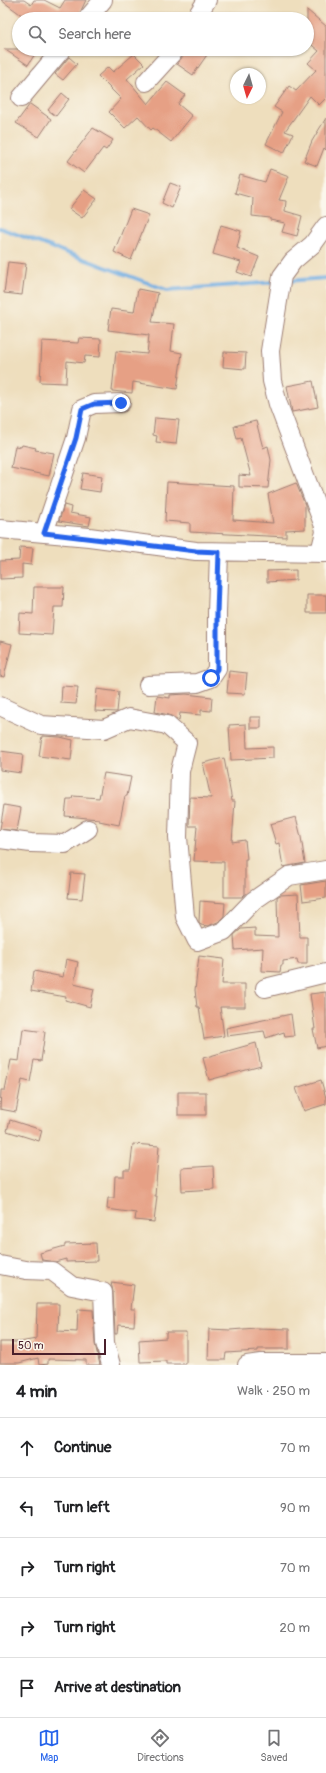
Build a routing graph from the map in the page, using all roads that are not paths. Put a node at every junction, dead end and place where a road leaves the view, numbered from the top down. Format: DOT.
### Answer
graph roads {
  1 [pos="103,0"];
  2 [pos="207,0"];
  3 [pos="93,12"];
  4 [pos="199,12"];
  5 [pos="56,56"];
  6 [pos="170,56"];
  7 [pos="146,82"];
  8 [pos="21,98"];
  9 [pos="326,226"];
  10 [pos="121,403"];
  11 [pos="0,529"];
  12 [pos="44,533"];
  13 [pos="219,552"];
  14 [pos="324,553"];
  15 [pos="148,685"];
  16 [pos="0,706"];
  17 [pos="88,830"];
  18 [pos="0,839"];
  19 [pos="326,870"];
  20 [pos="326,973"];
  21 [pos="266,988"];
  22 [pos="0,1265"];
  23 [pos="326,1363"];
  24 [pos="111,1365"];
  25 [pos="247,1365"];
  1 -- 3 [label="street"];
  2 -- 4 [label="street"];
  5 -- 8 [label="street"];
  6 -- 7 [label="street"];
  9 -- 14 [label="street"];
  10 -- 12 [label="street"];
  11 -- 12 [label="street"];
  12 -- 13 [label="street"];
  13 -- 14 [label="street"];
  13 -- 15 [label="street"];
  16 -- 19 [label="street"];
  17 -- 18 [label="street"];
  20 -- 21 [label="street"];
  22 -- 24 [label="street"];
  23 -- 25 [label="street"];
}
